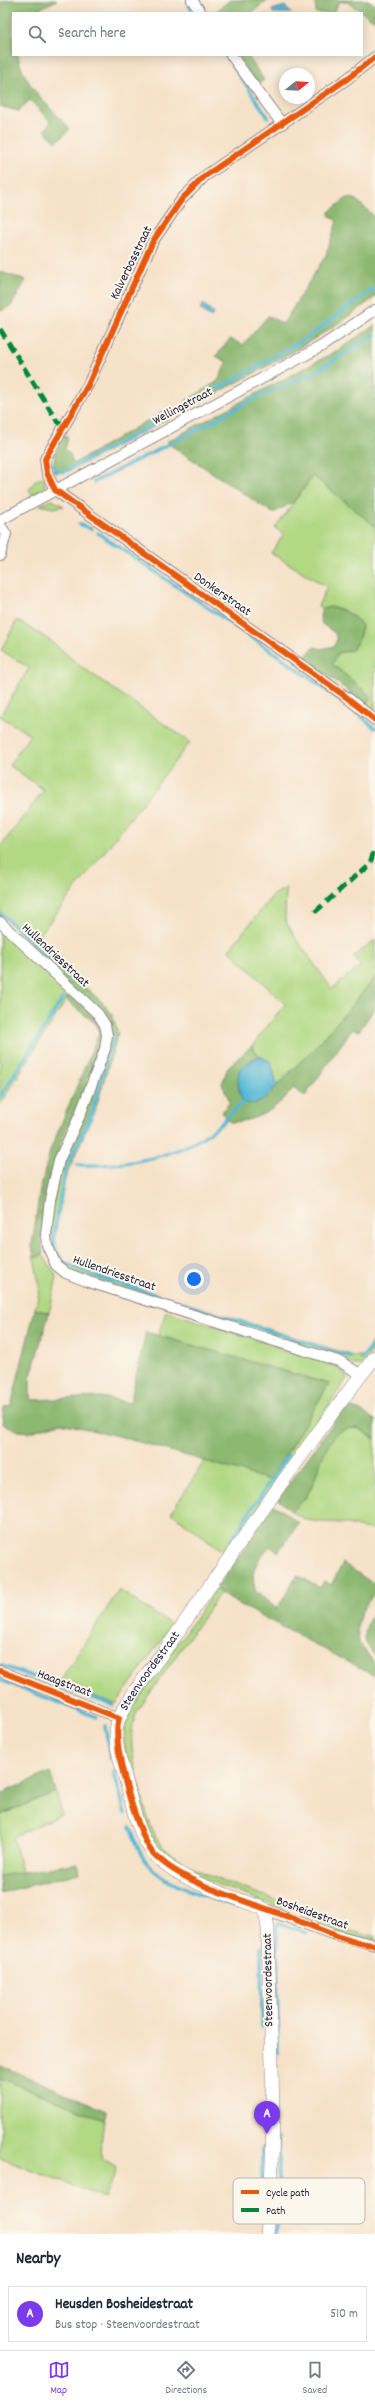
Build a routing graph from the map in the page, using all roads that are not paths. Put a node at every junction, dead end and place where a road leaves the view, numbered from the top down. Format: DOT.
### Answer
graph roads {
  1 [pos="192,0"];
  2 [pos="200,12"];
  3 [pos="232,56"];
  4 [pos="375,57"];
  5 [pos="282,124"];
  6 [pos="375,310"];
  7 [pos="55,490"];
  8 [pos="0,520"];
  9 [pos="0,525"];
  10 [pos="0,555"];
  11 [pos="375,720"];
  12 [pos="0,922"];
  13 [pos="375,1357"];
  14 [pos="361,1375"];
  15 [pos="0,1671"];
  16 [pos="119,1718"];
  17 [pos="265,1909"];
  18 [pos="375,1945"];
  19 [pos="271,2178"];
  20 [pos="268,2224"];
  21 [pos="267,2234"];
  1 -- 2 [label="street"];
  3 -- 5 [label="street"];
  4 -- 5 [label="street, Kalverbosstraat"];
  5 -- 7 [label="street, Kalverbosstraat"];
  6 -- 7 [label="street, Wellingstraat"];
  7 -- 8 [label="street, Wellingstraat"];
  7 -- 11 [label="street, Donkerstraat"];
  9 -- 10 [label="street"];
  12 -- 14 [label="street, Hullendriesstraat"];
  13 -- 14 [label="street, Steenvoordestraat"];
  14 -- 16 [label="street, Steenvoordestraat"];
  15 -- 16 [label="street, Haagstraat"];
  16 -- 17 [label="street, Steenvoordestraat"];
  17 -- 18 [label="street, Bosheidestraat"];
  17 -- 19 [label="street, Steenvoordestraat"];
  20 -- 21 [label="street, Steenvoordestraat"];
}
